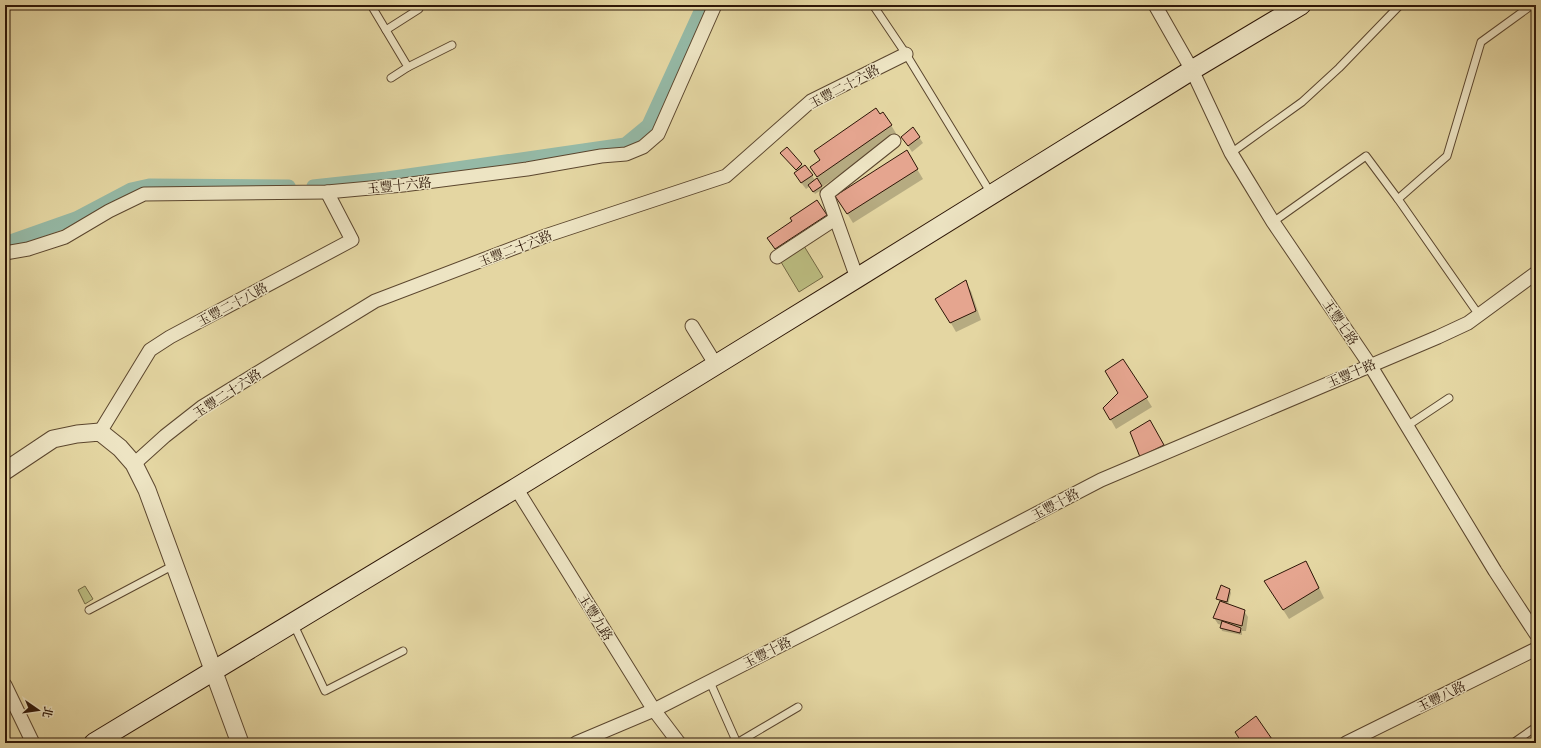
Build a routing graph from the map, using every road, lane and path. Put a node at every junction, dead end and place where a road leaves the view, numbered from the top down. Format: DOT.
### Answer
graph roads {
  1 [pos="371,5"];
  2 [pos="715,5"];
  3 [pos="873,5"];
  4 [pos="1155,5"];
  5 [pos="1301,5"];
  6 [pos="1400,5"];
  7 [pos="1532,5"];
  8 [pos="419,9"];
  9 [pos="386,30"];
  10 [pos="452,45"];
  11 [pos="906,54"];
  12 [pos="408,67"];
  13 [pos="1192,70"];
  14 [pos="391,78"];
  15 [pos="894,141"];
  16 [pos="1232,153"];
  17 [pos="327,192"];
  18 [pos="992,195"];
  19 [pos="1398,199"];
  20 [pos="835,219"];
  21 [pos="1273,222"];
  22 [pos="5,253"];
  23 [pos="777,257"];
  24 [pos="1536,273"];
  25 [pos="857,278"];
  26 [pos="1479,315"];
  27 [pos="692,326"];
  28 [pos="716,365"];
  29 [pos="1370,365"];
  30 [pos="1449,398"];
  31 [pos="1407,426"];
  32 [pos="100,432"];
  33 [pos="134,464"];
  34 [pos="5,471"];
  35 [pos="516,488"];
  36 [pos="174,565"];
  37 [pos="89,610"];
  38 [pos="293,623"];
  39 [pos="1536,634"];
  40 [pos="1536,649"];
  41 [pos="403,650"];
  42 [pos="214,670"];
  43 [pos="710,682"];
  44 [pos="5,685"];
  45 [pos="798,707"];
  46 [pos="654,710"];
  47 [pos="1536,727"];
  48 [pos="33,743"];
  49 [pos="94,743"];
  50 [pos="240,743"];
  51 [pos="576,743"];
  52 [pos="679,743"];
  53 [pos="737,743"];
  54 [pos="1346,743"];
  55 [pos="1513,743"];
  1 -- 9 [label="lane"];
  2 -- 17 [label="street, 玉豐十六路"];
  3 -- 11 [label="lane"];
  4 -- 13 [label="street, 玉豐七路"];
  5 -- 13 [label="main road"];
  6 -- 16 [label="lane"];
  7 -- 19 [label="lane"];
  8 -- 9 [label="lane"];
  9 -- 12 [label="lane"];
  10 -- 12 [label="lane"];
  11 -- 18 [label="lane"];
  11 -- 33 [label="street, 玉豐二十六路"];
  12 -- 14 [label="lane"];
  13 -- 16 [label="street, 玉豐七路"];
  13 -- 18 [label="main road"];
  15 -- 20 [label="street"];
  16 -- 21 [label="street, 玉豐七路"];
  17 -- 22 [label="street, 玉豐十六路"];
  17 -- 32 [label="street, 玉豐二十八路"];
  18 -- 25 [label="main road"];
  19 -- 21 [label="lane"];
  19 -- 26 [label="lane"];
  20 -- 23 [label="street"];
  20 -- 25 [label="street"];
  21 -- 29 [label="street, 玉豐七路"];
  24 -- 26 [label="street, 玉豐十路"];
  25 -- 28 [label="main road"];
  26 -- 29 [label="street, 玉豐十路"];
  27 -- 28 [label="street"];
  28 -- 35 [label="main road"];
  29 -- 31 [label="street, 玉豐七路"];
  29 -- 43 [label="street, 玉豐十路"];
  30 -- 31 [label="lane"];
  31 -- 39 [label="street, 玉豐七路"];
  32 -- 33 [label="street"];
  32 -- 34 [label="street"];
  33 -- 36 [label="street"];
  35 -- 38 [label="main road"];
  35 -- 46 [label="street, 玉豐九路"];
  36 -- 37 [label="lane"];
  36 -- 42 [label="street"];
  38 -- 41 [label="lane"];
  38 -- 42 [label="main road"];
  40 -- 54 [label="street, 玉豐八路"];
  42 -- 49 [label="main road"];
  42 -- 50 [label="street"];
  43 -- 46 [label="street, 玉豐十路"];
  43 -- 53 [label="lane"];
  44 -- 48 [label="street"];
  45 -- 53 [label="lane"];
  46 -- 51 [label="street, 玉豐十路"];
  46 -- 52 [label="street, 玉豐九路"];
  47 -- 55 [label="lane"];
}
